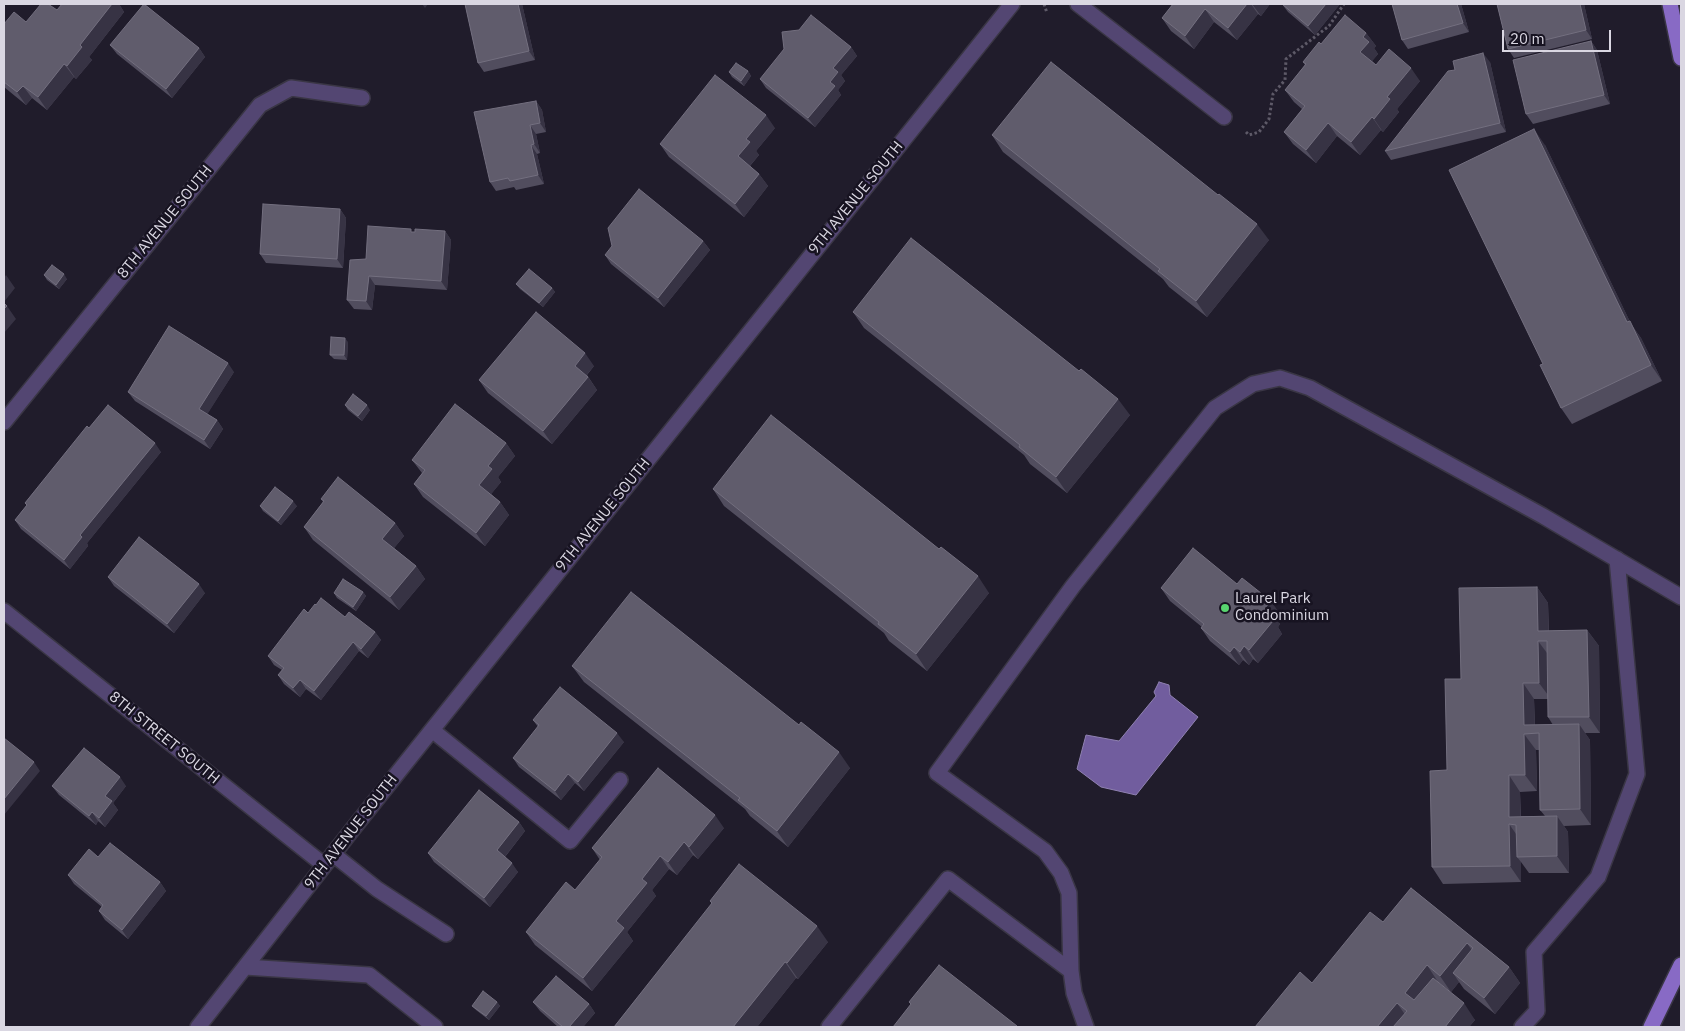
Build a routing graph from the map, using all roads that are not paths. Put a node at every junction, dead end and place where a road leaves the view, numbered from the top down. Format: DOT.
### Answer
graph roads {
  1 [pos="1012,4"];
  2 [pos="1078,4"];
  3 [pos="1670,4"];
  4 [pos="1678,24"];
  5 [pos="1681,58"];
  6 [pos="362,98"];
  7 [pos="1224,118"];
  8 [pos="4,422"];
  9 [pos="1617,559"];
  10 [pos="1681,597"];
  11 [pos="4,610"];
  12 [pos="432,730"];
  13 [pos="620,780"];
  14 [pos="329,859"];
  15 [pos="446,934"];
  16 [pos="1681,965"];
  17 [pos="245,967"];
  18 [pos="1071,971"];
  19 [pos="198,1027"];
  20 [pos="435,1027"];
  21 [pos="829,1027"];
  22 [pos="1086,1027"];
  23 [pos="1522,1027"];
  24 [pos="1651,1027"];
  1 -- 12 [label="street, 9TH AVENUE SOUTH"];
  2 -- 7 [label="street"];
  3 -- 4 [label="main road"];
  4 -- 5 [label="main road"];
  6 -- 8 [label="street, 8TH AVENUE SOUTH"];
  9 -- 10 [label="street"];
  9 -- 18 [label="street"];
  9 -- 23 [label="street"];
  11 -- 14 [label="street, 8TH STREET SOUTH"];
  12 -- 13 [label="street"];
  12 -- 14 [label="street, 9TH AVENUE SOUTH"];
  14 -- 15 [label="street, 8TH STREET SOUTH"];
  14 -- 17 [label="street, 9TH AVENUE SOUTH"];
  16 -- 24 [label="main road"];
  17 -- 19 [label="street, 9TH AVENUE SOUTH"];
  17 -- 20 [label="street"];
  18 -- 21 [label="street"];
  18 -- 22 [label="street"];
}
